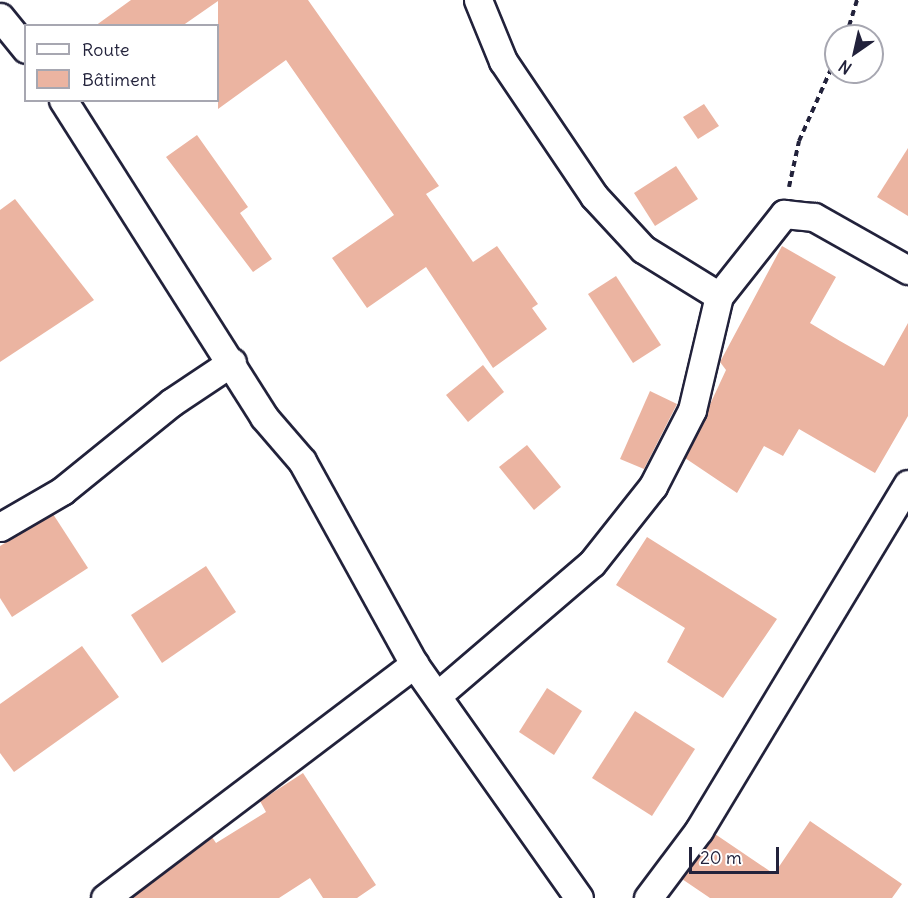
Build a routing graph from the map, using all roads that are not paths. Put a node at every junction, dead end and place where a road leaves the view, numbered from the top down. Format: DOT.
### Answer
graph roads {
  1 [pos="478,0"];
  2 [pos="0,17"];
  3 [pos="24,47"];
  4 [pos="64,102"];
  5 [pos="908,270"];
  6 [pos="719,296"];
  7 [pos="232,362"];
  8 [pos="908,484"];
  9 [pos="0,527"];
  10 [pos="414,664"];
  11 [pos="439,694"];
  12 [pos="105,898"];
  13 [pos="579,898"];
  14 [pos="648,898"];
  1 -- 6 [label="street"];
  2 -- 3 [label="street"];
  4 -- 7 [label="street"];
  5 -- 6 [label="street"];
  6 -- 11 [label="street"];
  7 -- 9 [label="street"];
  7 -- 10 [label="street"];
  8 -- 14 [label="street"];
  10 -- 11 [label="street"];
  10 -- 12 [label="street"];
  11 -- 13 [label="street"];
}
